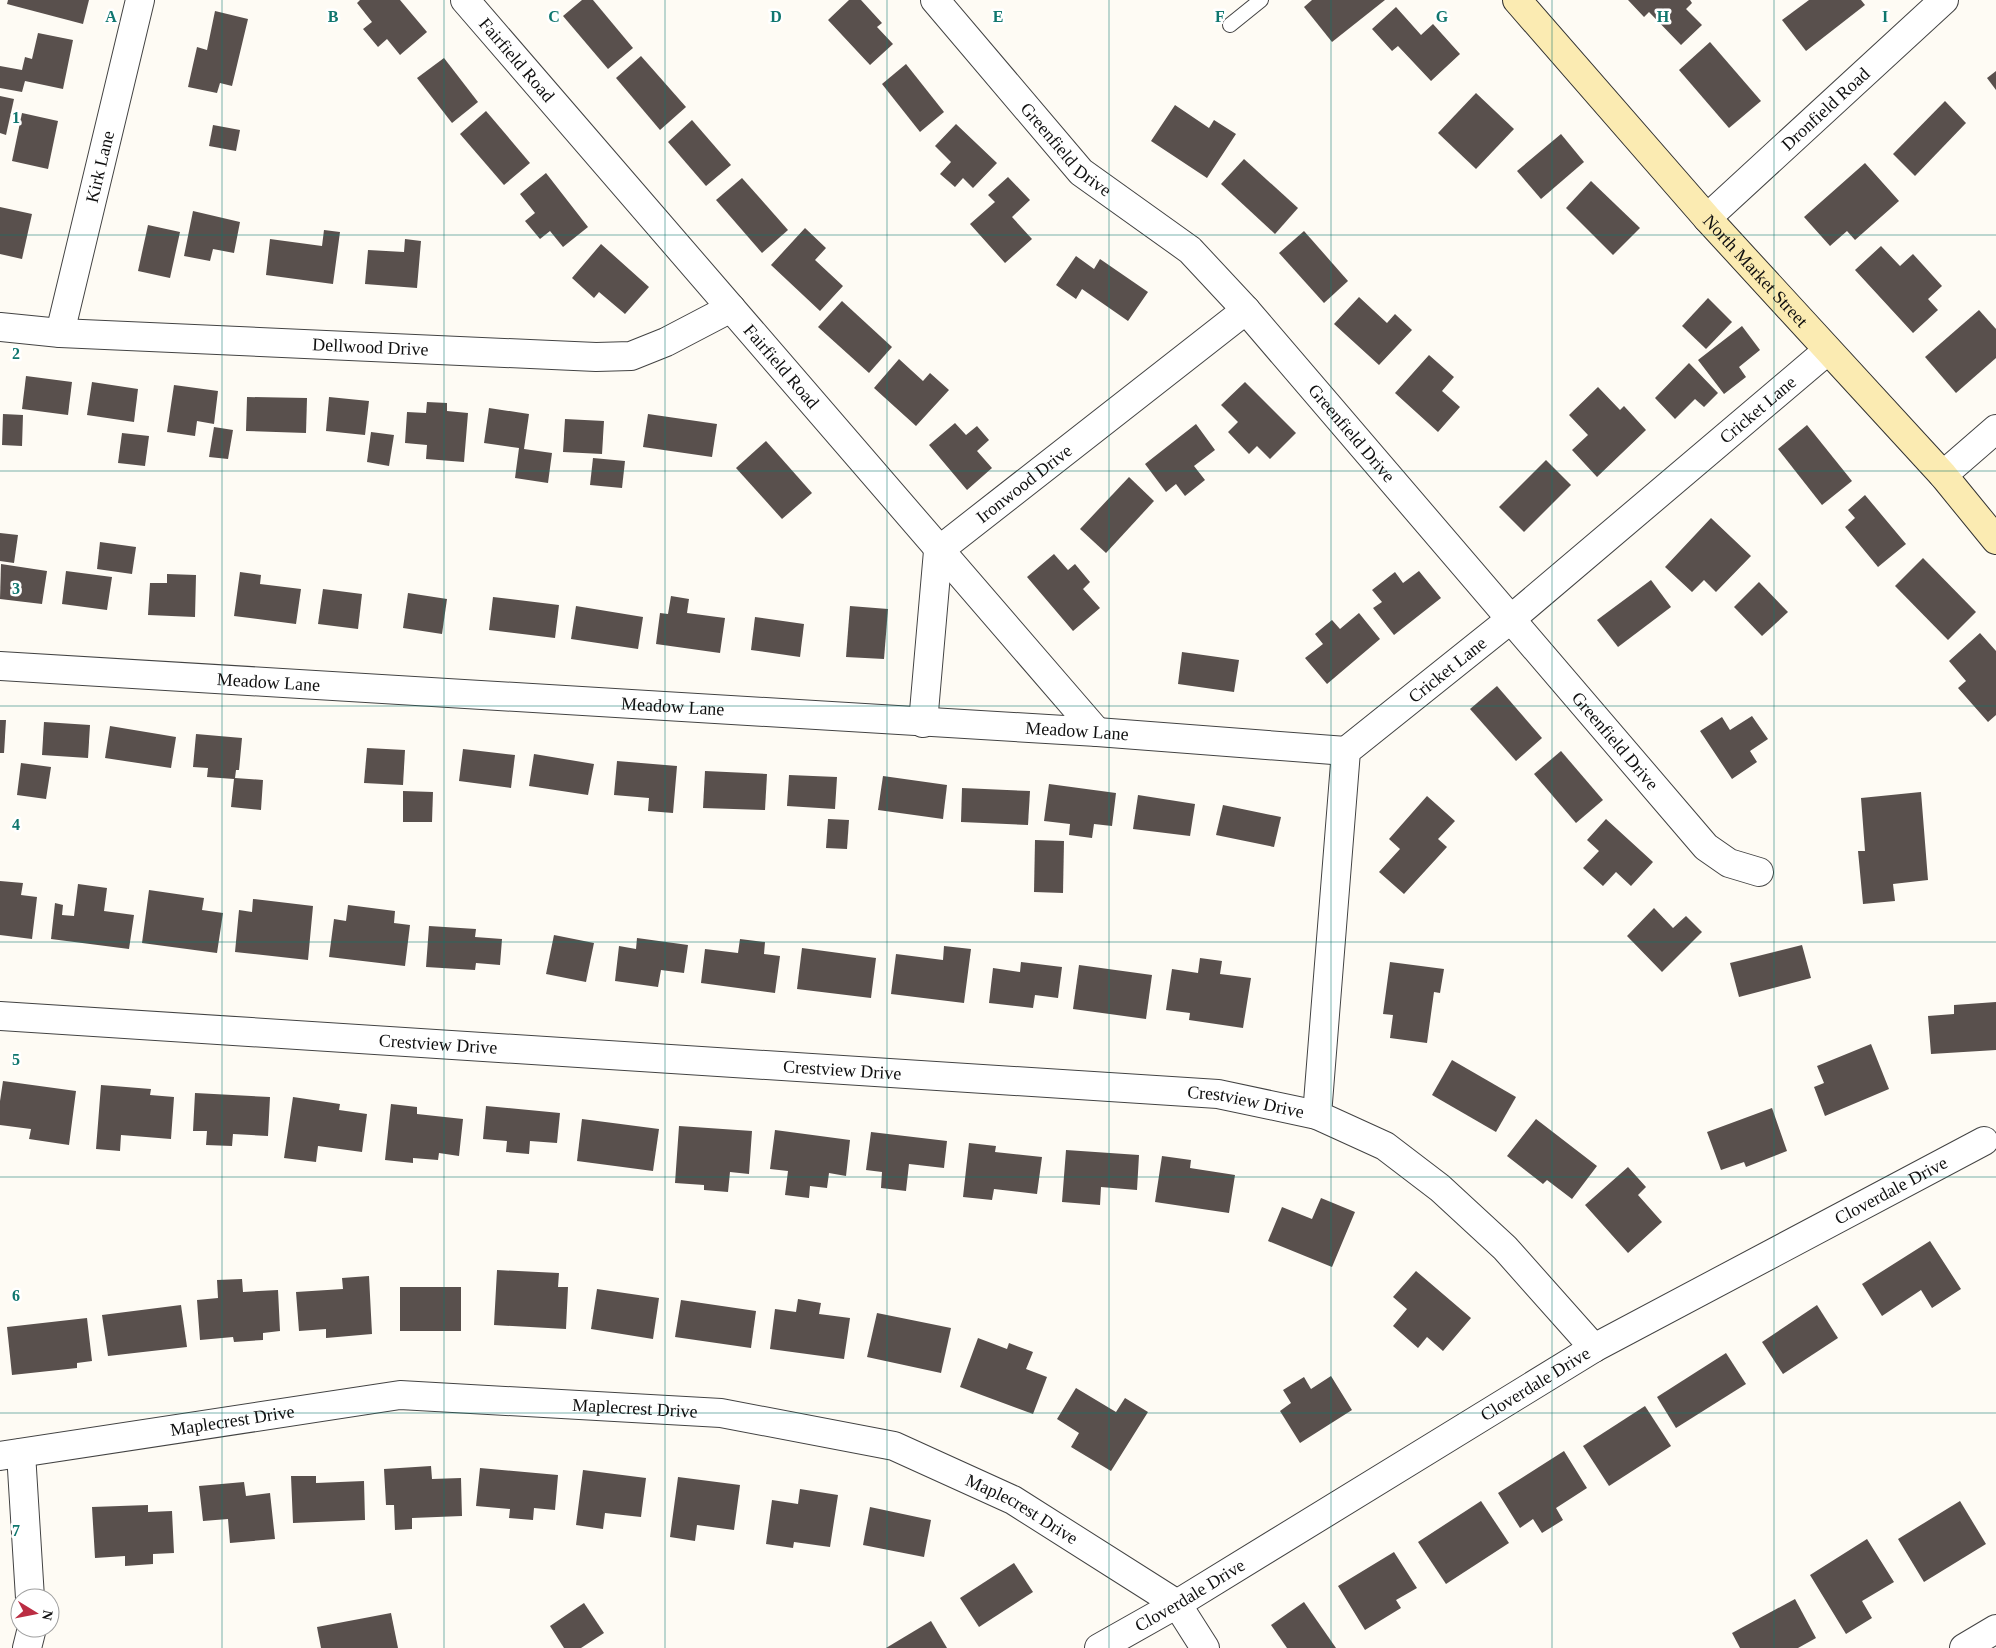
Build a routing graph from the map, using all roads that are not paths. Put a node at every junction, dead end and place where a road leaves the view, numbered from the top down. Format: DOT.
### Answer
graph roads {
  1 [pos="140,0"];
  2 [pos="465,0"];
  3 [pos="935,0"];
  4 [pos="1261,0"];
  5 [pos="1517,0"];
  6 [pos="1944,0"];
  7 [pos="1230,25"];
  8 [pos="1707,218"];
  9 [pos="731,308"];
  10 [pos="1246,310"];
  11 [pos="0,327"];
  12 [pos="60,333"];
  13 [pos="1827,351"];
  14 [pos="1996,429"];
  15 [pos="1943,475"];
  16 [pos="1996,540"];
  17 [pos="938,551"];
  18 [pos="1511,619"];
  19 [pos="0,666"];
  20 [pos="923,723"];
  21 [pos="1097,732"];
  22 [pos="1346,752"];
  23 [pos="1759,872"];
  24 [pos="0,1016"];
  25 [pos="1317,1115"];
  26 [pos="1984,1141"];
  27 [pos="1594,1348"];
  28 [pos="10,1455"];
  29 [pos="29,1588"];
  30 [pos="1177,1604"];
  31 [pos="1996,1629"];
  32 [pos="1099,1648"];
  33 [pos="1205,1648"];
  34 [pos="1964,1648"];
  1 -- 12 [label="street, Kirk Lane"];
  2 -- 9 [label="street, Fairfield Road"];
  3 -- 10 [label="street, Greenfield Drive"];
  4 -- 7 [label="lane"];
  5 -- 8 [label="street, North Market Street"];
  6 -- 8 [label="street, Dronfield Road"];
  8 -- 13 [label="street, North Market Street"];
  9 -- 12 [label="street, Dellwood Drive"];
  9 -- 17 [label="street, Fairfield Road"];
  10 -- 17 [label="street, Ironwood Drive"];
  10 -- 18 [label="street, Greenfield Drive"];
  11 -- 12 [label="street, Dellwood Drive"];
  13 -- 15 [label="street, North Market Street"];
  13 -- 18 [label="street, Cricket Lane"];
  14 -- 15 [label="street"];
  15 -- 16 [label="street, North Market Street"];
  17 -- 20 [label="street"];
  17 -- 21 [label="street, Fairfield Road"];
  18 -- 22 [label="street, Cricket Lane"];
  18 -- 23 [label="street, Greenfield Drive"];
  19 -- 20 [label="street, Meadow Lane"];
  20 -- 21 [label="street, Meadow Lane"];
  21 -- 22 [label="street, Meadow Lane"];
  22 -- 25 [label="street"];
  24 -- 25 [label="street, Crestview Drive"];
  25 -- 27 [label="street, Crestview Drive"];
  26 -- 27 [label="street, Cloverdale Drive"];
  27 -- 30 [label="street, Cloverdale Drive"];
  28 -- 29 [label="street"];
  28 -- 30 [label="street, Maplecrest Drive"];
  30 -- 32 [label="street, Cloverdale Drive"];
  30 -- 33 [label="street, Maplecrest Drive"];
  31 -- 34 [label="street"];
}
